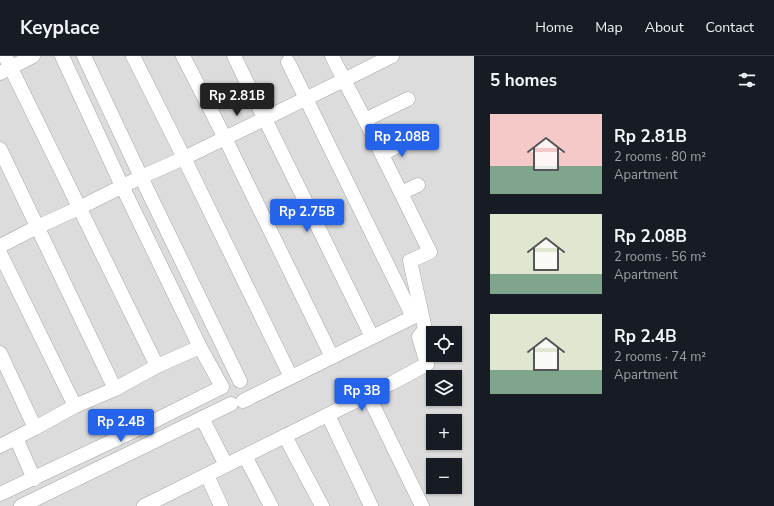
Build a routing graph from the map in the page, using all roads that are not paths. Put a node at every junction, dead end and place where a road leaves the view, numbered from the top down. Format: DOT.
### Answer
graph roads {
  1 [pos="33,56"];
  2 [pos="62,56"];
  3 [pos="84,56"];
  4 [pos="133,56"];
  5 [pos="183,56"];
  6 [pos="234,56"];
  7 [pos="332,56"];
  8 [pos="387,57"];
  9 [pos="288,62"];
  10 [pos="5,65"];
  11 [pos="344,80"];
  12 [pos="306,98"];
  13 [pos="408,99"];
  14 [pos="265,118"];
  15 [pos="365,120"];
  16 [pos="224,138"];
  17 [pos="411,139"];
  18 [pos="0,149"];
  19 [pos="382,154"];
  20 [pos="184,158"];
  21 [pos="141,177"];
  22 [pos="418,185"];
  23 [pos="122,186"];
  24 [pos="401,193"];
  25 [pos="79,208"];
  26 [pos="37,227"];
  27 [pos="0,246"];
  28 [pos="0,253"];
  29 [pos="413,317"];
  30 [pos="372,337"];
  31 [pos="419,337"];
  32 [pos="200,347"];
  33 [pos="0,353"];
  34 [pos="332,357"];
  35 [pos="157,366"];
  36 [pos="291,377"];
  37 [pos="240,381"];
  38 [pos="222,387"];
  39 [pos="115,389"];
  40 [pos="368,395"];
  41 [pos="237,402"];
  42 [pos="75,406"];
  43 [pos="328,414"];
  44 [pos="202,418"];
  45 [pos="35,428"];
  46 [pos="140,428"];
  47 [pos="285,436"];
  48 [pos="16,438"];
  49 [pos="148,444"];
  50 [pos="0,446"];
  51 [pos="245,456"];
  52 [pos="226,465"];
  53 [pos="206,475"];
  54 [pos="34,479"];
  55 [pos="14,488"];
  56 [pos="0,494"];
  57 [pos="168,501"];
  58 [pos="22,506"];
  59 [pos="144,506"];
  60 [pos="221,506"];
  61 [pos="272,506"];
  62 [pos="322,506"];
  63 [pos="371,506"];
  64 [pos="422,506"];
  1 -- 10 [label="street"];
  2 -- 23 [label="street"];
  3 -- 21 [label="street"];
  4 -- 20 [label="street"];
  5 -- 16 [label="street"];
  6 -- 14 [label="street"];
  7 -- 11 [label="street"];
  8 -- 11 [label="street"];
  9 -- 12 [label="street"];
  10 -- 25 [label="street"];
  11 -- 12 [label="street"];
  11 -- 15 [label="street"];
  12 -- 14 [label="street"];
  12 -- 29 [label="street"];
  13 -- 15 [label="street"];
  14 -- 16 [label="street"];
  14 -- 30 [label="street"];
  15 -- 19 [label="street"];
  16 -- 20 [label="street"];
  16 -- 34 [label="street"];
  17 -- 19 [label="street"];
  18 -- 26 [label="street"];
  19 -- 24 [label="street"];
  20 -- 21 [label="street"];
  20 -- 36 [label="street"];
  21 -- 23 [label="street"];
  21 -- 37 [label="street"];
  22 -- 24 [label="street"];
  23 -- 25 [label="street"];
  23 -- 32 [label="street"];
  24 -- 31 [label="street"];
  25 -- 26 [label="street"];
  25 -- 35 [label="street"];
  26 -- 27 [label="street"];
  26 -- 39 [label="street"];
  28 -- 42 [label="street"];
  29 -- 30 [label="street"];
  29 -- 31 [label="street"];
  30 -- 34 [label="street"];
  31 -- 40 [label="street"];
  32 -- 35 [label="street"];
  32 -- 38 [label="street"];
  33 -- 45 [label="street"];
  34 -- 36 [label="street"];
  35 -- 39 [label="street"];
  36 -- 41 [label="street"];
  37 -- 38 [label="street"];
  37 -- 41 [label="street"];
  38 -- 41 [label="street"];
  38 -- 46 [label="street"];
  39 -- 42 [label="street"];
  40 -- 43 [label="street"];
  40 -- 64 [label="street"];
  41 -- 44 [label="street"];
  42 -- 45 [label="street"];
  43 -- 47 [label="street"];
  43 -- 63 [label="street"];
  44 -- 49 [label="street"];
  44 -- 52 [label="street"];
  45 -- 48 [label="street"];
  46 -- 49 [label="street"];
  46 -- 54 [label="street"];
  47 -- 51 [label="street"];
  47 -- 62 [label="street"];
  48 -- 50 [label="street"];
  48 -- 54 [label="street"];
  49 -- 58 [label="street"];
  51 -- 52 [label="street"];
  51 -- 61 [label="street"];
  52 -- 53 [label="street"];
  53 -- 57 [label="street"];
  53 -- 60 [label="street"];
  54 -- 55 [label="street"];
  55 -- 56 [label="street"];
  55 -- 58 [label="street"];
  57 -- 59 [label="street"];
}
